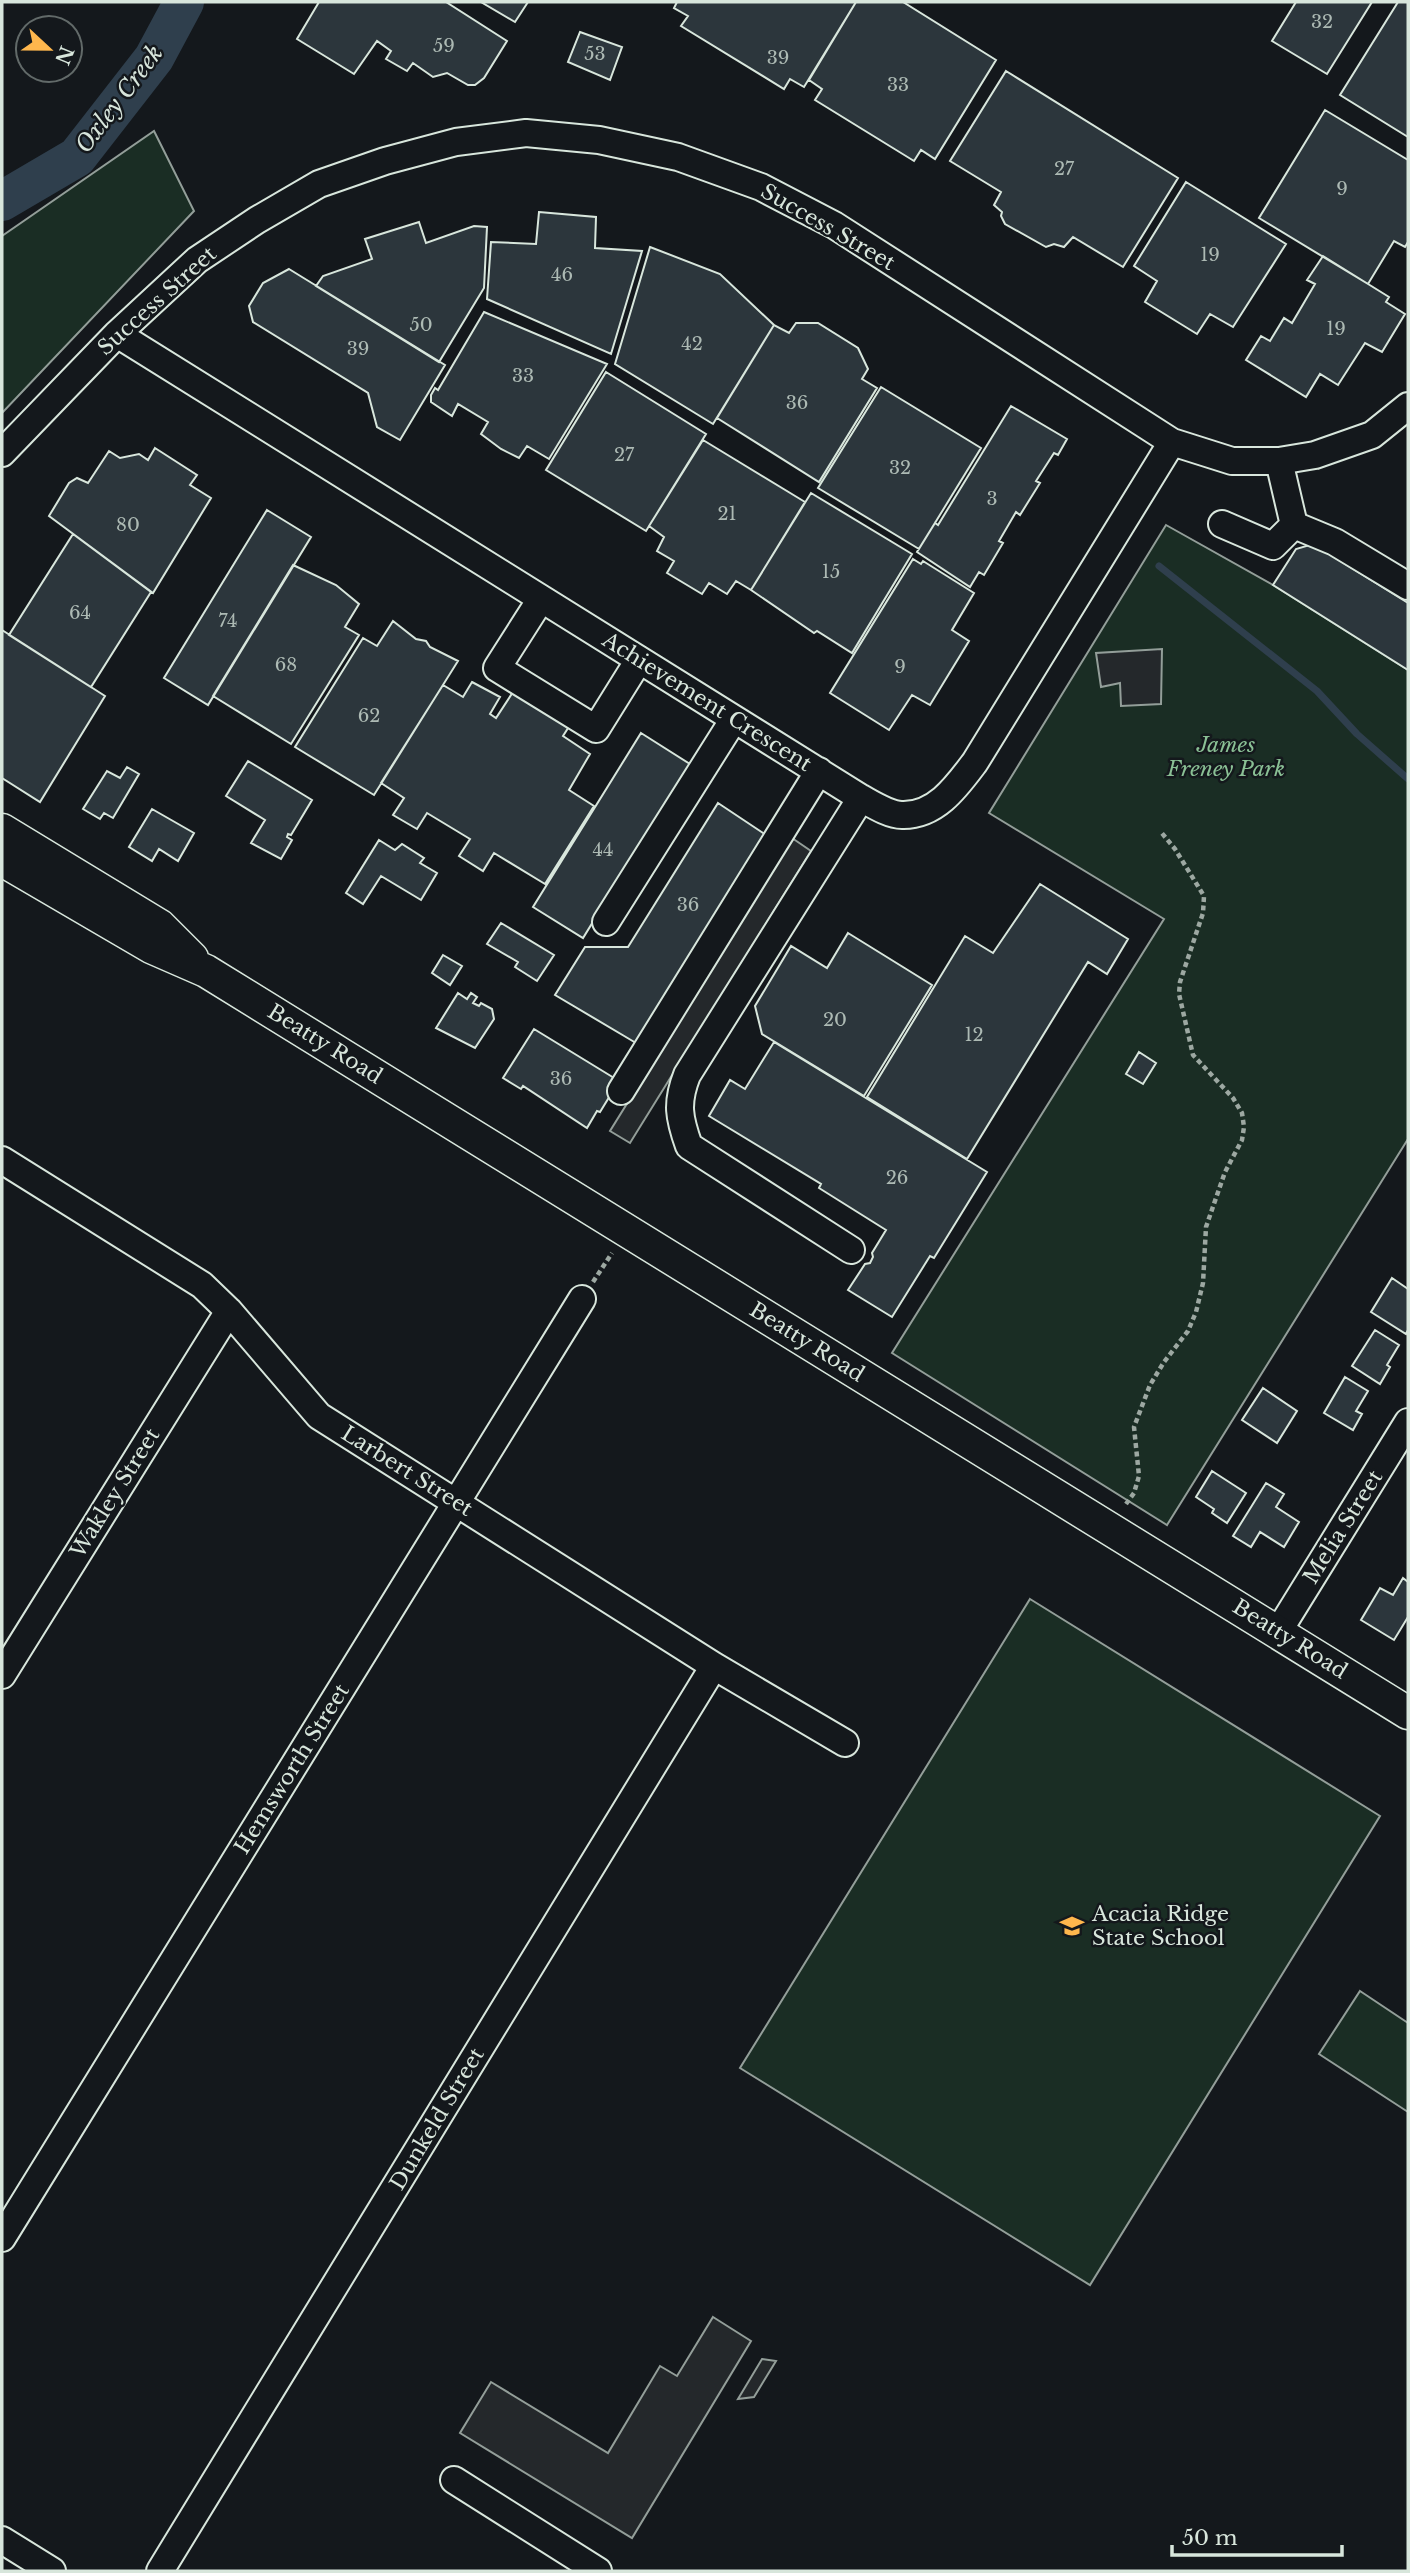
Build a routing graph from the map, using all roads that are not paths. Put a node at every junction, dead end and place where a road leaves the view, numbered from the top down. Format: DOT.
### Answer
graph roads {
  1 [pos="117,334"];
  2 [pos="1408,406"];
  3 [pos="1172,442"];
  4 [pos="2,453"];
  5 [pos="1279,461"];
  6 [pos="1222,523"];
  7 [pos="1294,525"];
  8 [pos="1408,586"];
  9 [pos="541,599"];
  10 [pos="639,660"];
  11 [pos="734,719"];
  12 [pos="819,771"];
  13 [pos="862,797"];
  14 [pos="2,830"];
  15 [pos="2,860"];
  16 [pos="606,922"];
  17 [pos="206,971"];
  18 [pos="621,1091"];
  19 [pos="2,1160"];
  20 [pos="851,1250"];
  21 [pos="582,1299"];
  22 [pos="229,1311"];
  23 [pos="1408,1422"];
  24 [pos="456,1503"];
  25 [pos="1278,1632"];
  26 [pos="714,1666"];
  27 [pos="2,1675"];
  28 [pos="1408,1713"];
  29 [pos="845,1743"];
  30 [pos="2,2238"];
  31 [pos="454,2480"];
  32 [pos="2,2540"];
  33 [pos="52,2571"];
  34 [pos="160,2571"];
  35 [pos="598,2571"];
  1 -- 3 [label="street, Success Street"];
  1 -- 4 [label="street, Success Street"];
  1 -- 9 [label="street, Achievement Crescent"];
  2 -- 5 [label="street, Success Street"];
  3 -- 5 [label="street, Success Street"];
  3 -- 13 [label="street, Achievement Crescent"];
  5 -- 7 [label="street"];
  6 -- 7 [label="street"];
  7 -- 8 [label="street"];
  9 -- 10 [label="street, Achievement Crescent"];
  9 -- 10 [label="street"];
  10 -- 11 [label="street, Achievement Crescent"];
  11 -- 12 [label="street, Achievement Crescent"];
  11 -- 16 [label="street"];
  12 -- 13 [label="street, Achievement Crescent"];
  12 -- 18 [label="street"];
  13 -- 20 [label="street"];
  14 -- 17 [label="main road, Beatty Road"];
  15 -- 17 [label="main road, Beatty Road"];
  17 -- 25 [label="main road, Beatty Road"];
  19 -- 22 [label="street, Larbert Street"];
  21 -- 24 [label="street, Hemsworth Street"];
  22 -- 24 [label="street, Larbert Street"];
  22 -- 27 [label="street, Wakley Street"];
  23 -- 25 [label="street, Melia Street"];
  24 -- 26 [label="street, Larbert Street"];
  24 -- 30 [label="street, Hemsworth Street"];
  25 -- 28 [label="main road, Beatty Road"];
  26 -- 29 [label="street, Larbert Street"];
  26 -- 34 [label="street, Dunkeld Street"];
  31 -- 35 [label="street"];
  32 -- 33 [label="street"];
}
